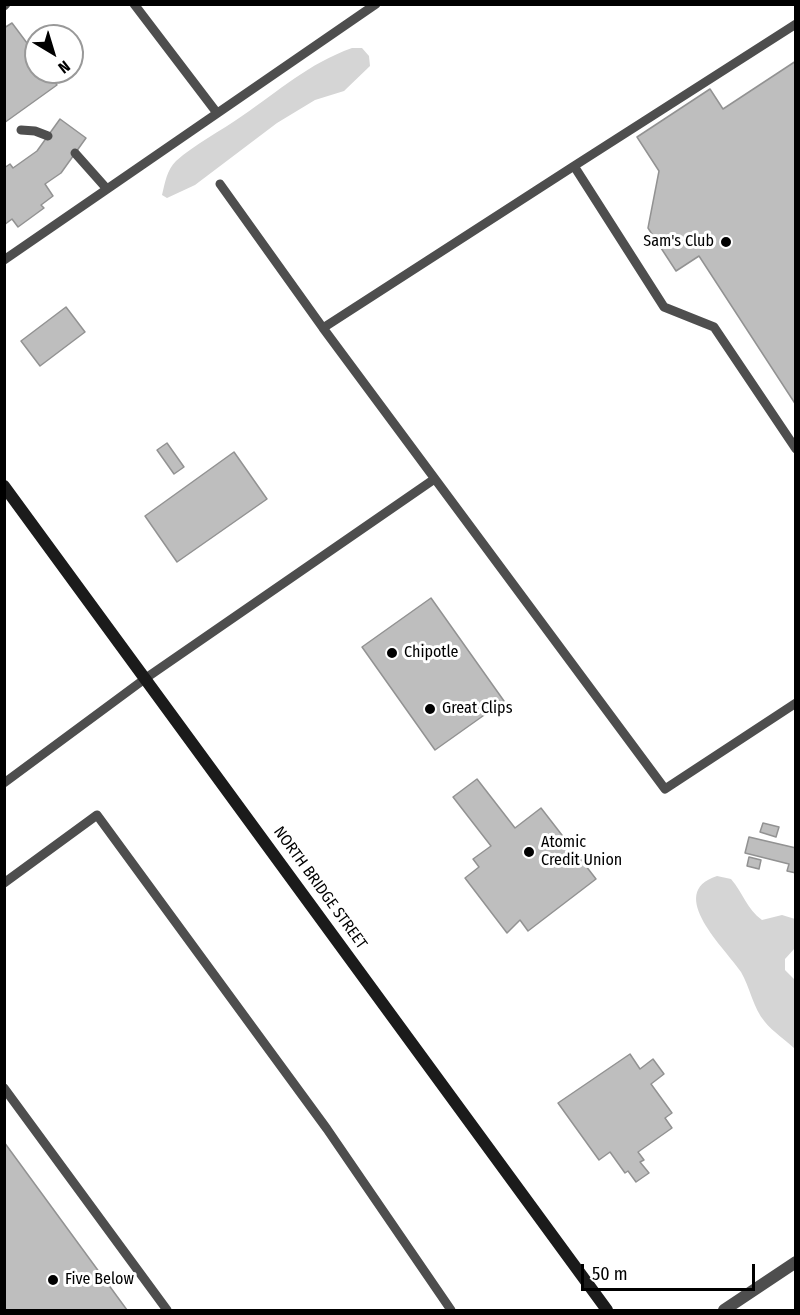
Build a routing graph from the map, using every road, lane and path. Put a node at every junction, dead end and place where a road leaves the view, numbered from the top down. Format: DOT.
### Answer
graph roads {
  1 [pos="134,4"];
  2 [pos="376,4"];
  3 [pos="795,24"];
  4 [pos="217,113"];
  5 [pos="21,130"];
  6 [pos="48,136"];
  7 [pos="75,153"];
  8 [pos="574,166"];
  9 [pos="220,184"];
  10 [pos="107,189"];
  11 [pos="4,260"];
  12 [pos="322,328"];
  13 [pos="795,449"];
  14 [pos="433,480"];
  15 [pos="4,486"];
  16 [pos="146,678"];
  17 [pos="795,703"];
  18 [pos="4,783"];
  19 [pos="4,883"];
  20 [pos="4,1088"];
  21 [pos="795,1262"];
  22 [pos="167,1311"];
  23 [pos="451,1311"];
  24 [pos="607,1311"];
  25 [pos="724,1311"];
  1 -- 4 [label="lane"];
  2 -- 4 [label="lane"];
  3 -- 8 [label="lane"];
  4 -- 10 [label="lane"];
  5 -- 6 [label="lane"];
  7 -- 10 [label="lane"];
  8 -- 12 [label="lane"];
  8 -- 13 [label="lane"];
  9 -- 12 [label="lane"];
  10 -- 11 [label="lane"];
  12 -- 14 [label="lane"];
  14 -- 16 [label="lane"];
  14 -- 17 [label="lane"];
  15 -- 16 [label="main road, NORTH BRIDGE STREET"];
  16 -- 18 [label="lane"];
  16 -- 24 [label="main road, NORTH BRIDGE STREET"];
  19 -- 23 [label="lane"];
  20 -- 22 [label="lane"];
  21 -- 25 [label="street"];
}
